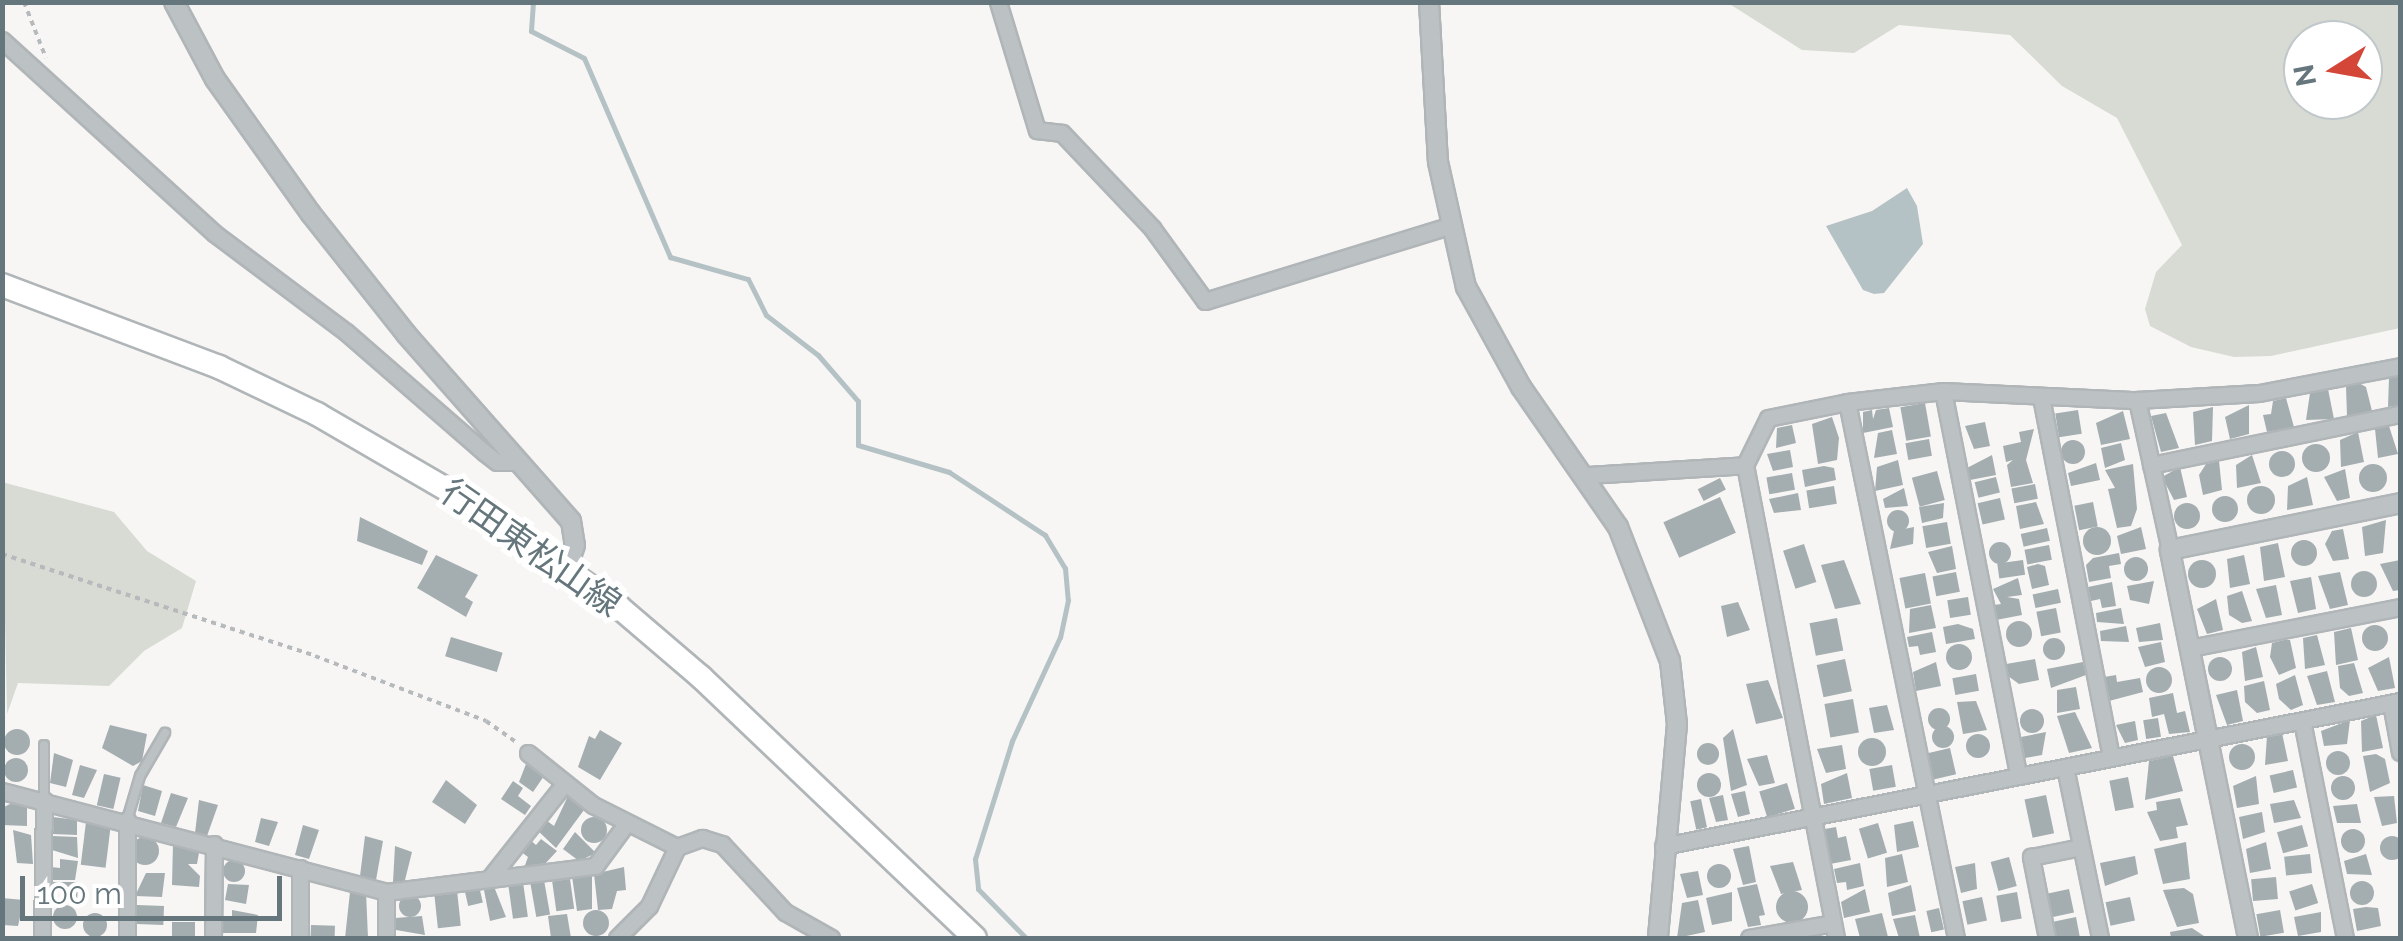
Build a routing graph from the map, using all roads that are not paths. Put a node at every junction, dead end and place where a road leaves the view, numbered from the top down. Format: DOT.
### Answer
graph roads {
  1 [pos="174,2"];
  2 [pos="998,2"];
  3 [pos="1429,2"];
  4 [pos="2,40"];
  5 [pos="1450,226"];
  6 [pos="2,285"];
  7 [pos="2400,366"];
  8 [pos="1942,392"];
  9 [pos="2040,397"];
  10 [pos="2137,400"];
  11 [pos="1847,402"];
  12 [pos="2400,414"];
  13 [pos="519,462"];
  14 [pos="2150,464"];
  15 [pos="1745,466"];
  16 [pos="1588,475"];
  17 [pos="2400,503"];
  18 [pos="2170,550"];
  19 [pos="567,568"];
  20 [pos="2400,607"];
  21 [pos="2190,648"];
  22 [pos="2396,702"];
  23 [pos="2302,721"];
  24 [pos="165,733"];
  25 [pos="2208,736"];
  26 [pos="44,745"];
  27 [pos="2400,752"];
  28 [pos="528,753"];
  29 [pos="2112,756"];
  30 [pos="2065,767"];
  31 [pos="2018,775"];
  32 [pos="564,784"];
  33 [pos="2,791"];
  34 [pos="1927,792"];
  35 [pos="44,800"];
  36 [pos="1813,816"];
  37 [pos="127,820"];
  38 [pos="626,824"];
  39 [pos="214,844"];
  40 [pos="1663,846"];
  41 [pos="2081,847"];
  42 [pos="677,848"];
  43 [pos="300,868"];
  44 [pos="488,879"];
  45 [pos="386,892"];
  46 [pos="1834,931"];
  47 [pos="42,938"];
  48 [pos="127,938"];
  49 [pos="214,938"];
  50 [pos="300,938"];
  51 [pos="386,938"];
  52 [pos="617,938"];
  53 [pos="830,938"];
  54 [pos="976,938"];
  55 [pos="1658,938"];
  56 [pos="1749,938"];
  57 [pos="1956,938"];
  58 [pos="2047,938"];
  59 [pos="2100,938"];
  60 [pos="2248,938"];
  61 [pos="2345,938"];
  1 -- 13 [label="street"];
  2 -- 5 [label="street"];
  3 -- 5 [label="street"];
  4 -- 13 [label="street"];
  5 -- 16 [label="street"];
  6 -- 19 [label="main road, 行田東松山線"];
  7 -- 10 [label="street"];
  8 -- 9 [label="street"];
  8 -- 11 [label="street"];
  8 -- 31 [label="street"];
  9 -- 10 [label="street"];
  9 -- 29 [label="street"];
  10 -- 14 [label="street"];
  11 -- 15 [label="street"];
  11 -- 34 [label="street"];
  12 -- 14 [label="street"];
  13 -- 19 [label="street"];
  14 -- 18 [label="street"];
  15 -- 16 [label="street"];
  15 -- 36 [label="street"];
  16 -- 40 [label="street"];
  17 -- 18 [label="street"];
  18 -- 21 [label="street"];
  19 -- 54 [label="main road, 行田東松山線"];
  20 -- 21 [label="street"];
  21 -- 25 [label="street"];
  22 -- 23 [label="street"];
  22 -- 27 [label="street"];
  23 -- 25 [label="street"];
  23 -- 61 [label="street"];
  24 -- 37 [label="lane"];
  25 -- 29 [label="street"];
  25 -- 60 [label="street"];
  26 -- 35 [label="lane"];
  28 -- 32 [label="street"];
  29 -- 30 [label="street"];
  30 -- 31 [label="street"];
  30 -- 41 [label="street"];
  31 -- 34 [label="street"];
  32 -- 38 [label="street"];
  32 -- 44 [label="street"];
  33 -- 35 [label="street"];
  34 -- 36 [label="street"];
  34 -- 57 [label="street"];
  35 -- 37 [label="street"];
  35 -- 47 [label="street"];
  36 -- 40 [label="street"];
  36 -- 46 [label="street"];
  37 -- 39 [label="street"];
  37 -- 48 [label="street"];
  38 -- 42 [label="street"];
  38 -- 44 [label="street"];
  39 -- 43 [label="street"];
  39 -- 49 [label="street"];
  40 -- 55 [label="street"];
  41 -- 58 [label="street"];
  41 -- 59 [label="street"];
  42 -- 52 [label="street"];
  42 -- 53 [label="street"];
  43 -- 45 [label="street"];
  43 -- 50 [label="street"];
  44 -- 45 [label="street"];
  45 -- 51 [label="street"];
  46 -- 56 [label="street"];
}
